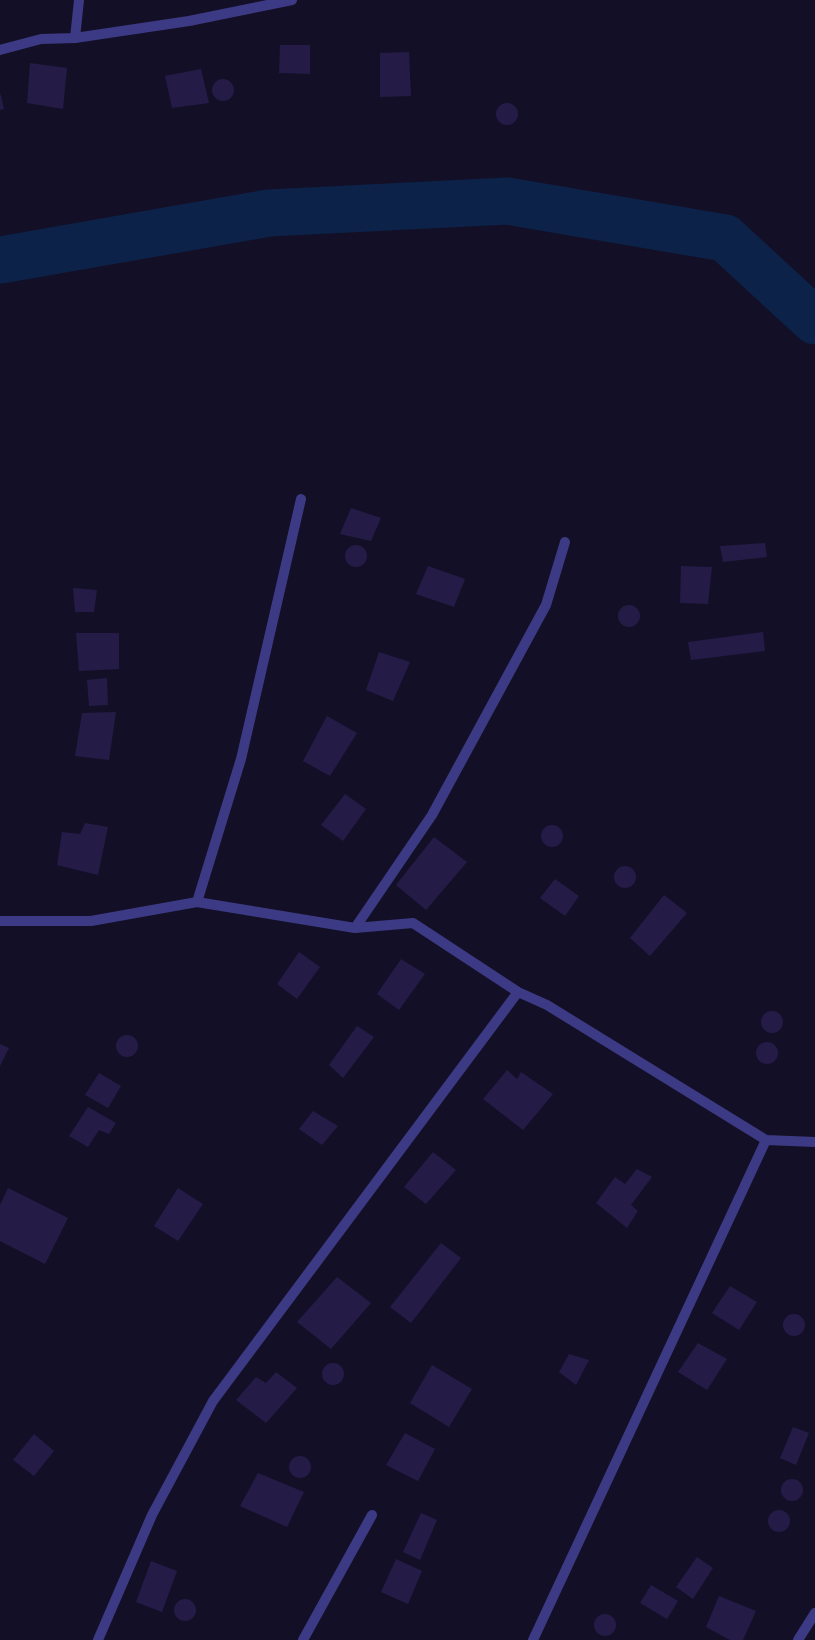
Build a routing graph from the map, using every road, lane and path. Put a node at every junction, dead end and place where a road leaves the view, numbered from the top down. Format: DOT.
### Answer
graph roads {
  1 [pos="80,0"];
  2 [pos="292,0"];
  3 [pos="75,38"];
  4 [pos="0,50"];
  5 [pos="301,498"];
  6 [pos="565,542"];
  7 [pos="196,902"];
  8 [pos="0,921"];
  9 [pos="355,928"];
  10 [pos="518,992"];
  11 [pos="766,1140"];
  12 [pos="815,1142"];
  13 [pos="372,1515"];
  14 [pos="815,1613"];
  15 [pos="98,1640"];
  16 [pos="304,1640"];
  17 [pos="533,1640"];
  18 [pos="798,1640"];
  1 -- 3 [label="street"];
  2 -- 3 [label="street"];
  3 -- 4 [label="street"];
  5 -- 7 [label="street"];
  6 -- 9 [label="street"];
  7 -- 8 [label="street"];
  7 -- 9 [label="street"];
  9 -- 10 [label="street"];
  10 -- 11 [label="street"];
  10 -- 15 [label="street"];
  11 -- 12 [label="street"];
  11 -- 17 [label="street"];
  13 -- 16 [label="street"];
  14 -- 18 [label="street"];
}
